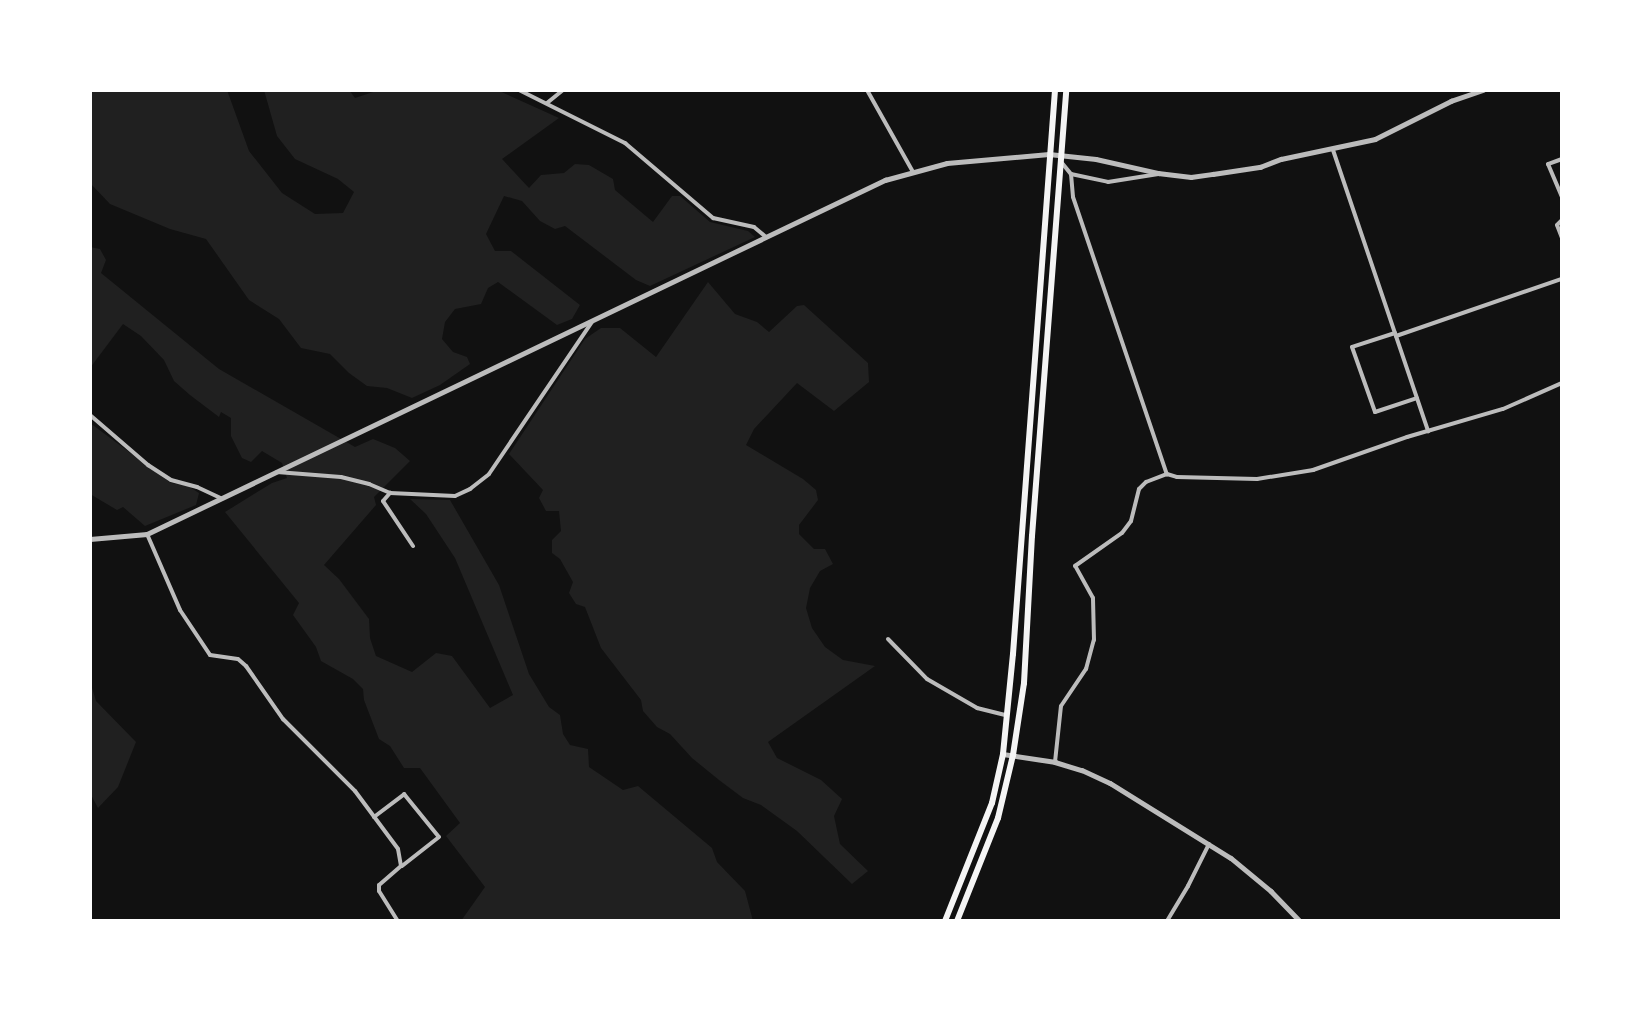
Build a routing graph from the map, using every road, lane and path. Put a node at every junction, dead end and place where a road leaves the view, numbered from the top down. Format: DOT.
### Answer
graph roads {
  1 [pos="519,90"];
  2 [pos="563,90"];
  3 [pos="867,90"];
  4 [pos="1055,90"];
  5 [pos="1066,90"];
  6 [pos="1483,90"];
  7 [pos="547,104"];
  8 [pos="1333,150"];
  9 [pos="1048,154"];
  10 [pos="1063,154"];
  11 [pos="1562,159"];
  12 [pos="1062,163"];
  13 [pos="913,172"];
  14 [pos="1158,173"];
  15 [pos="1071,174"];
  16 [pos="1562,197"];
  17 [pos="1562,220"];
  18 [pos="766,237"];
  19 [pos="1562,238"];
  20 [pos="1562,279"];
  21 [pos="592,322"];
  22 [pos="1395,334"];
  23 [pos="1562,383"];
  24 [pos="1417,398"];
  25 [pos="90,416"];
  26 [pos="1428,430"];
  27 [pos="275,472"];
  28 [pos="1167,474"];
  29 [pos="390,493"];
  30 [pos="221,498"];
  31 [pos="147,534"];
  32 [pos="90,539"];
  33 [pos="413,546"];
  34 [pos="888,639"];
  35 [pos="1006,715"];
  36 [pos="1003,754"];
  37 [pos="1013,756"];
  38 [pos="1055,762"];
  39 [pos="374,817"];
  40 [pos="1209,844"];
  41 [pos="402,866"];
  42 [pos="398,921"];
  43 [pos="945,921"];
  44 [pos="957,921"];
  45 [pos="1167,921"];
  46 [pos="1300,921"];
  1 -- 7 [label="street"];
  2 -- 7 [label="street"];
  3 -- 13 [label="street"];
  4 -- 9 [label="highway"];
  5 -- 10 [label="highway"];
  6 -- 8 [label="street"];
  7 -- 18 [label="street"];
  8 -- 14 [label="street"];
  8 -- 22 [label="street"];
  9 -- 10 [label="street"];
  9 -- 13 [label="street"];
  9 -- 35 [label="highway"];
  10 -- 12 [label="highway"];
  10 -- 14 [label="street"];
  11 -- 16 [label="street"];
  12 -- 15 [label="street"];
  12 -- 37 [label="highway"];
  13 -- 18 [label="street"];
  14 -- 15 [label="street"];
  15 -- 28 [label="street"];
  17 -- 19 [label="street"];
  18 -- 21 [label="street"];
  20 -- 22 [label="street"];
  21 -- 27 [label="street"];
  21 -- 29 [label="street"];
  22 -- 24 [label="street"];
  22 -- 24 [label="street"];
  23 -- 26 [label="street"];
  24 -- 26 [label="street"];
  25 -- 30 [label="street"];
  26 -- 28 [label="street"];
  27 -- 29 [label="street"];
  27 -- 30 [label="street"];
  28 -- 38 [label="street"];
  29 -- 33 [label="street"];
  30 -- 31 [label="street"];
  31 -- 32 [label="street"];
  31 -- 39 [label="street"];
  34 -- 35 [label="street"];
  35 -- 36 [label="highway"];
  36 -- 37 [label="street"];
  36 -- 43 [label="highway"];
  37 -- 38 [label="street"];
  37 -- 44 [label="highway"];
  38 -- 40 [label="street"];
  39 -- 41 [label="street"];
  39 -- 41 [label="street"];
  40 -- 45 [label="street"];
  40 -- 46 [label="street"];
  41 -- 42 [label="street"];
}
